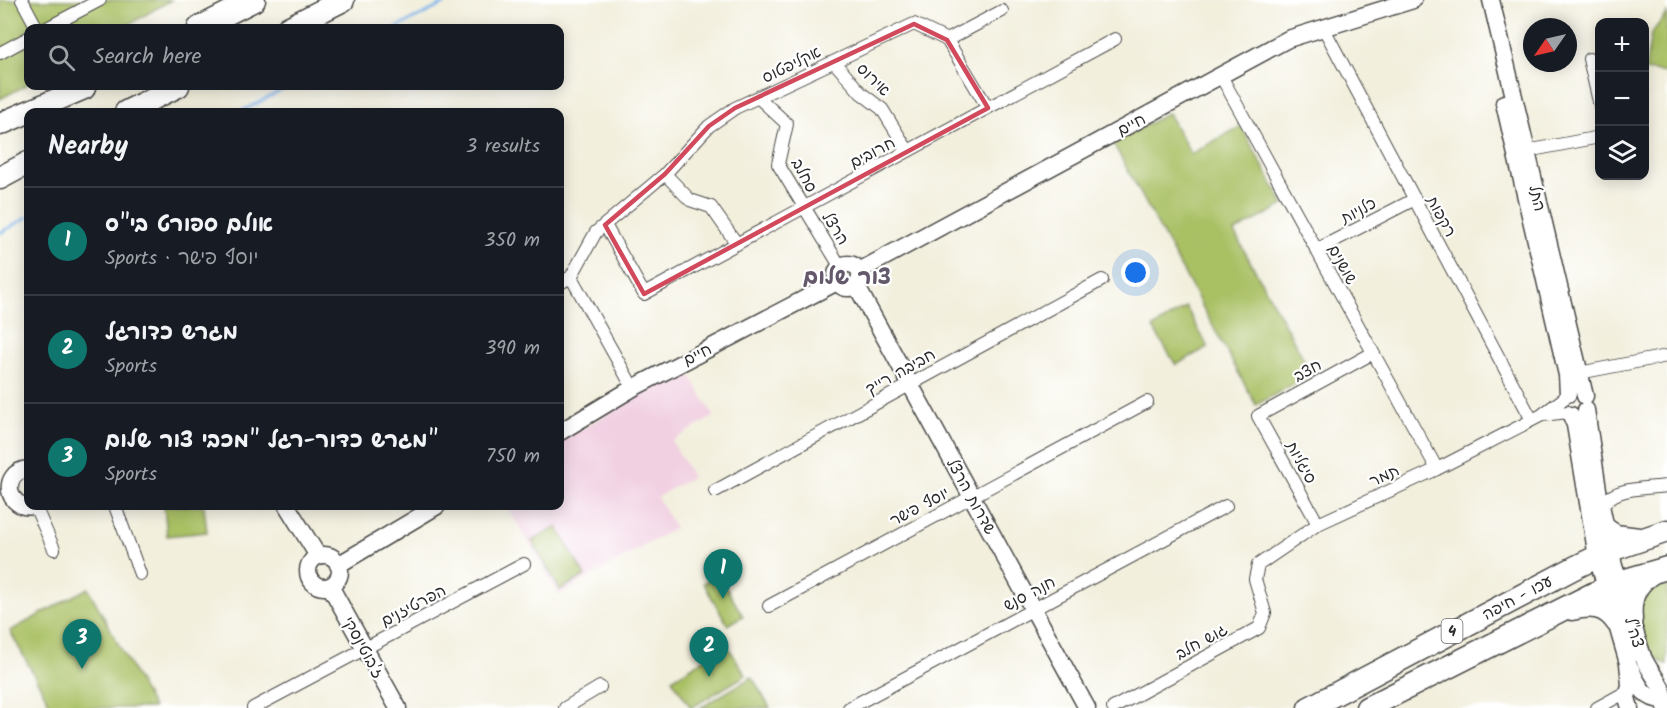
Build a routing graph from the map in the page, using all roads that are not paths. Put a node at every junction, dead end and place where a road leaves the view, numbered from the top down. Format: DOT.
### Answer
graph roads {
  1 [pos="22,0"];
  2 [pos="100,0"];
  3 [pos="254,0"];
  4 [pos="343,0"];
  5 [pos="1413,0"];
  6 [pos="1479,0"];
  7 [pos="1491,0"];
  8 [pos="1002,11"];
  9 [pos="35,24"];
  10 [pos="55,24"];
  11 [pos="207,24"];
  12 [pos="296,24"];
  13 [pos="1323,27"];
  14 [pos="1115,39"];
  15 [pos="24,40"];
  16 [pos="947,40"];
  17 [pos="0,53"];
  18 [pos="1589,59"];
  19 [pos="834,62"];
  20 [pos="1221,76"];
  21 [pos="1595,87"];
  22 [pos="80,90"];
  23 [pos="81,90"];
  24 [pos="170,90"];
  25 [pos="759,98"];
  26 [pos="38,108"];
  27 [pos="48,108"];
  28 [pos="134,108"];
  29 [pos="988,108"];
  30 [pos="24,114"];
  31 [pos="24,121"];
  32 [pos="0,124"];
  33 [pos="0,135"];
  34 [pos="1512,138"];
  35 [pos="1595,138"];
  36 [pos="908,151"];
  37 [pos="1527,151"];
  38 [pos="24,165"];
  39 [pos="665,174"];
  40 [pos="0,178"];
  41 [pos="1415,199"];
  42 [pos="804,208"];
  43 [pos="605,225"];
  44 [pos="737,244"];
  45 [pos="1316,250"];
  46 [pos="838,274"];
  47 [pos="857,278"];
  48 [pos="565,280"];
  49 [pos="1102,280"];
  50 [pos="1373,353"];
  51 [pos="1667,356"];
  52 [pos="1579,373"];
  53 [pos="910,384"];
  54 [pos="633,388"];
  55 [pos="1147,402"];
  56 [pos="1574,404"];
  57 [pos="1258,416"];
  58 [pos="1537,418"];
  59 [pos="564,430"];
  60 [pos="1437,469"];
  61 [pos="14,475"];
  62 [pos="1596,477"];
  63 [pos="1667,486"];
  64 [pos="715,491"];
  65 [pos="1619,492"];
  66 [pos="972,496"];
  67 [pos="8,504"];
  68 [pos="24,506"];
  69 [pos="1226,506"];
  70 [pos="37,510"];
  71 [pos="116,510"];
  72 [pos="289,510"];
  73 [pos="430,510"];
  74 [pos="1318,524"];
  75 [pos="1667,531"];
  76 [pos="1604,537"];
  77 [pos="54,549"];
  78 [pos="318,556"];
  79 [pos="524,564"];
  80 [pos="338,565"];
  81 [pos="1660,570"];
  82 [pos="140,574"];
  83 [pos="1255,579"];
  84 [pos="1613,585"];
  85 [pos="330,586"];
  86 [pos="770,606"];
  87 [pos="1033,609"];
  88 [pos="1550,615"];
  89 [pos="1624,620"];
  90 [pos="365,649"];
  91 [pos="1627,657"];
  92 [pos="1663,683"];
  93 [pos="600,687"];
  94 [pos="1628,691"];
  95 [pos="1667,700"];
  96 [pos="1648,703"];
  97 [pos="253,708"];
  98 [pos="398,708"];
  99 [pos="565,708"];
  100 [pos="849,708"];
  101 [pos="1088,708"];
  102 [pos="1113,708"];
  103 [pos="1309,708"];
  104 [pos="1367,708"];
  105 [pos="1597,708"];
  106 [pos="1604,708"];
  107 [pos="1618,708"];
  108 [pos="1630,708"];
  109 [pos="1666,708"];
  1 -- 9 [label="street"];
  2 -- 10 [label="street"];
  3 -- 11 [label="highway"];
  4 -- 12 [label="highway"];
  5 -- 13 [label="street, חיים"];
  6 -- 34 [label="street, התל"];
  7 -- 37 [label="street, התל"];
  8 -- 16 [label="street"];
  13 -- 20 [label="street, חיים"];
  13 -- 41 [label="street, רקפות"];
  14 -- 29 [label="street, חרובים"];
  15 -- 17 [label="street"];
  16 -- 19 [label="street, אקליפטוס"];
  16 -- 29 [label="street"];
  18 -- 21 [label="street"];
  19 -- 25 [label="street, אקליפטוס"];
  19 -- 36 [label="street, אירוס"];
  20 -- 45 [label="street, שושנים"];
  20 -- 47 [label="street, חיים"];
  22 -- 26 [label="highway"];
  23 -- 27 [label="highway"];
  24 -- 28 [label="highway"];
  25 -- 39 [label="street, אקליפטוס"];
  25 -- 42 [label="street, סחלב"];
  29 -- 36 [label="street, חרובים"];
  30 -- 32 [label="highway"];
  31 -- 33 [label="highway"];
  34 -- 37 [label="street"];
  34 -- 56 [label="street, התל"];
  35 -- 37 [label="street"];
  36 -- 42 [label="street, חרובים"];
  37 -- 52 [label="street, התל"];
  38 -- 40 [label="highway"];
  39 -- 43 [label="street, אקליפטוס"];
  39 -- 44 [label="street"];
  41 -- 45 [label="street, כלניות"];
  41 -- 58 [label="street, רקפות"];
  42 -- 44 [label="street, חרובים"];
  42 -- 46 [label="street, הרצל"];
  43 -- 44 [label="street, חרובים"];
  43 -- 48 [label="street, אקליפטוס"];
  45 -- 50 [label="street, שושנים"];
  46 -- 47 [label="street"];
  46 -- 54 [label="street, חיים"];
  47 -- 53 [label="street, שדרות הרצל"];
  48 -- 54 [label="street, אקליפטוס"];
  49 -- 53 [label="street, חביבה רייך"];
  50 -- 57 [label="street, חצב"];
  50 -- 60 [label="street, שושנים"];
  51 -- 52 [label="street"];
  52 -- 56 [label="street, התל"];
  53 -- 64 [label="street, חביבה רייך"];
  53 -- 66 [label="street, שדרות הרצל"];
  54 -- 59 [label="street, חיים"];
  55 -- 66 [label="street, יוסף פישר"];
  56 -- 58 [label="street, תמר"];
  56 -- 62 [label="street, התל"];
  56 -- 76 [label="street, התל"];
  57 -- 74 [label="street, סיגליות"];
  58 -- 60 [label="street, תמר"];
  60 -- 74 [label="street, תמר"];
  61 -- 67 [label="street"];
  62 -- 65 [label="street"];
  62 -- 76 [label="street, התל"];
  63 -- 65 [label="street"];
  65 -- 76 [label="street"];
  66 -- 86 [label="street, יוסף פישר"];
  66 -- 87 [label="street, שדרות הרצל"];
  67 -- 68 [label="street"];
  69 -- 87 [label="street, חנה סנש"];
  70 -- 77 [label="street"];
  71 -- 82 [label="street"];
  72 -- 78 [label="street"];
  73 -- 80 [label="street"];
  74 -- 83 [label="street, תמר"];
  75 -- 76 [label="highway"];
  76 -- 84 [label="street, צה\"ל"];
  76 -- 103 [label="highway, עכו - חיפה / 4"];
  78 -- 80 [label="street"];
  78 -- 85 [label="street"];
  79 -- 90 [label="street, הפרטיזנים"];
  80 -- 85 [label="street"];
  81 -- 84 [label="highway, עכו - חיפה / 4"];
  81 -- 89 [label="highway"];
  83 -- 102 [label="street, גוש חלב"];
  84 -- 88 [label="highway, עכו - חיפה / 4"];
  84 -- 89 [label="street, צה\"ל"];
  85 -- 90 [label="street, ז'בוטינסקי"];
  87 -- 100 [label="street, חנה סנש"];
  87 -- 101 [label="street, שדרות הרצל"];
  88 -- 89 [label="highway"];
  88 -- 104 [label="highway, עכו - חיפה / 4"];
  89 -- 91 [label="street, צה\"ל"];
  89 -- 92 [label="street, צה\"ל"];
  90 -- 97 [label="street, הפרטיזנים"];
  90 -- 98 [label="street, ז'בוטינסקי"];
  91 -- 94 [label="street, צה\"ל"];
  91 -- 96 [label="street"];
  92 -- 95 [label="street, צה\"ל"];
  92 -- 96 [label="street"];
  93 -- 99 [label="street"];
  94 -- 105 [label="street"];
  94 -- 108 [label="street, צה\"ל"];
  95 -- 96 [label="street"];
  95 -- 109 [label="street, צה\"ל"];
  106 -- 107 [label="street"];
}
